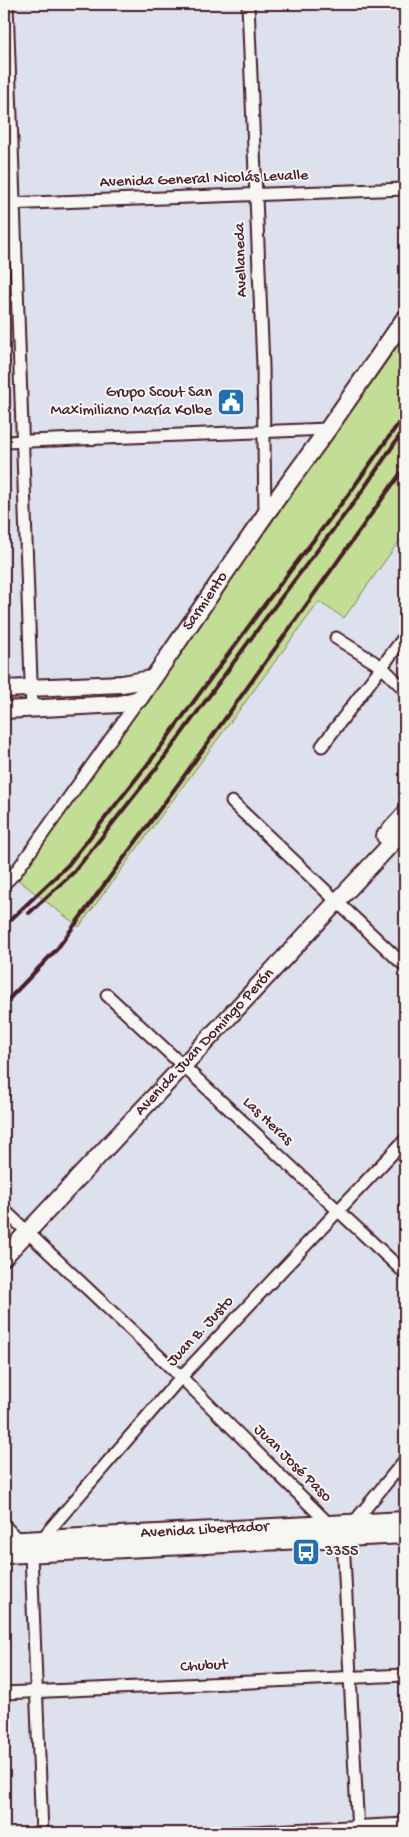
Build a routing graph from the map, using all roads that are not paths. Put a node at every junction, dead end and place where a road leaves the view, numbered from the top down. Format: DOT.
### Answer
graph roads {
  1 [pos="7,4"];
  2 [pos="248,4"];
  3 [pos="405,189"];
  4 [pos="256,194"];
  5 [pos="9,204"];
  6 [pos="405,318"];
  7 [pos="328,429"];
  8 [pos="265,431"];
  9 [pos="22,441"];
  10 [pos="4,442"];
  11 [pos="265,515"];
  12 [pos="405,636"];
  13 [pos="336,638"];
  14 [pos="382,667"];
  15 [pos="152,678"];
  16 [pos="31,688"];
  17 [pos="4,689"];
  18 [pos="405,690"];
  19 [pos="139,699"];
  20 [pos="32,709"];
  21 [pos="4,710"];
  22 [pos="322,746"];
  23 [pos="232,802"];
  24 [pos="405,814"];
  25 [pos="405,829"];
  26 [pos="4,884"];
  27 [pos="334,898"];
  28 [pos="405,966"];
  29 [pos="107,995"];
  30 [pos="179,1062"];
  31 [pos="405,1140"];
  32 [pos="4,1210"];
  33 [pos="338,1210"];
  34 [pos="23,1228"];
  35 [pos="4,1241"];
  36 [pos="4,1257"];
  37 [pos="405,1273"];
  38 [pos="181,1377"];
  39 [pos="405,1460"];
  40 [pos="405,1520"];
  41 [pos="353,1523"];
  42 [pos="4,1524"];
  43 [pos="330,1524"];
  44 [pos="405,1535"];
  45 [pos="343,1538"];
  46 [pos="42,1539"];
  47 [pos="12,1540"];
  48 [pos="31,1554"];
  49 [pos="4,1555"];
  50 [pos="405,1675"];
  51 [pos="350,1677"];
  52 [pos="36,1691"];
  53 [pos="4,1693"];
  54 [pos="405,1824"];
  55 [pos="358,1830"];
  56 [pos="42,1833"];
  57 [pos="232,1833"];
  1 -- 5 [label="street"];
  2 -- 4 [label="street, Avellaneda"];
  3 -- 4 [label="street, Avenida General Nicolás Levalle"];
  4 -- 5 [label="street, Avenida General Nicolás Levalle"];
  4 -- 8 [label="street, Avellaneda"];
  5 -- 9 [label="street"];
  6 -- 7 [label="main road, Sarmiento"];
  7 -- 8 [label="street"];
  7 -- 11 [label="main road, Sarmiento"];
  8 -- 9 [label="street"];
  8 -- 11 [label="street, Avellaneda"];
  9 -- 10 [label="street"];
  9 -- 16 [label="street"];
  11 -- 15 [label="main road, Sarmiento"];
  12 -- 14 [label="street"];
  13 -- 14 [label="street"];
  14 -- 18 [label="street"];
  14 -- 22 [label="street"];
  15 -- 16 [label="main road"];
  15 -- 19 [label="main road, Sarmiento"];
  16 -- 17 [label="main road"];
  16 -- 20 [label="street"];
  19 -- 20 [label="main road"];
  19 -- 26 [label="street, Sarmiento"];
  20 -- 21 [label="main road"];
  23 -- 27 [label="street"];
  24 -- 27 [label="main road, Avenida Juan Domingo Perón"];
  25 -- 27 [label="main road, Avenida Juan Domingo Perón"];
  27 -- 28 [label="street"];
  27 -- 30 [label="main road, Avenida Juan Domingo Perón"];
  29 -- 30 [label="street, Las Heras"];
  30 -- 33 [label="street, Las Heras"];
  30 -- 34 [label="main road, Avenida Juan Domingo Perón"];
  31 -- 33 [label="street, Juan B. Justo"];
  32 -- 34 [label="street, Juan José Paso"];
  33 -- 37 [label="street, Las Heras"];
  33 -- 38 [label="street, Juan B. Justo"];
  34 -- 35 [label="main road, Avenida Juan Domingo Perón"];
  34 -- 36 [label="main road, Avenida Juan Domingo Perón"];
  34 -- 38 [label="street, Juan José Paso"];
  38 -- 43 [label="street, Juan José Paso"];
  38 -- 46 [label="street, Juan B. Justo"];
  39 -- 41 [label="street"];
  40 -- 41 [label="main road, Avenida Libertador"];
  41 -- 43 [label="main road, Avenida Libertador"];
  41 -- 45 [label="street"];
  42 -- 47 [label="street"];
  43 -- 45 [label="street, Juan José Paso"];
  43 -- 46 [label="main road, Avenida Libertador"];
  44 -- 45 [label="main road, Avenida Libertador"];
  45 -- 48 [label="main road, Avenida Libertador"];
  45 -- 51 [label="street"];
  46 -- 47 [label="main road, Avenida Libertador"];
  46 -- 48 [label="street, Juan B. Justo"];
  47 -- 48 [label="street"];
  48 -- 49 [label="main road, Avenida Libertador"];
  48 -- 52 [label="street"];
  50 -- 51 [label="street, Chubut"];
  51 -- 52 [label="street, Chubut"];
  51 -- 55 [label="street"];
  52 -- 53 [label="street, Chubut"];
  52 -- 56 [label="street"];
  54 -- 55 [label="street"];
  55 -- 57 [label="street"];
}
